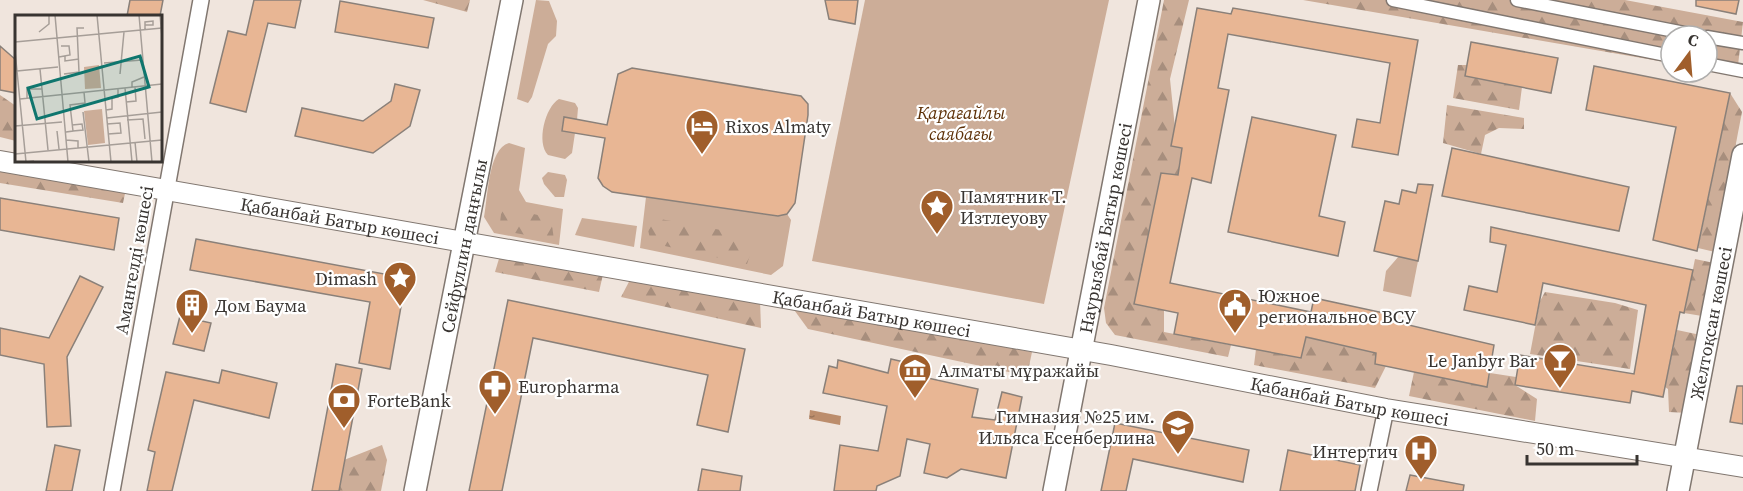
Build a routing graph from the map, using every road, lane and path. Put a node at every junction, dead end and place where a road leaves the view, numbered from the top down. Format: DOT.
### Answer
graph roads {
  1 [pos="201,0"];
  2 [pos="512,0"];
  3 [pos="1149,0"];
  4 [pos="1393,0"];
  5 [pos="1517,0"];
  6 [pos="1659,28"];
  7 [pos="1719,39"];
  8 [pos="1743,43"];
  9 [pos="1659,54"];
  10 [pos="1719,66"];
  11 [pos="1743,71"];
  12 [pos="1743,155"];
  13 [pos="0,161"];
  14 [pos="167,189"];
  15 [pos="463,240"];
  16 [pos="1080,351"];
  17 [pos="1386,410"];
  18 [pos="1685,458"];
  19 [pos="1743,467"];
  20 [pos="112,491"];
  21 [pos="415,491"];
  22 [pos="1054,491"];
  23 [pos="1369,491"];
  24 [pos="1678,491"];
  1 -- 14 [label="street, Амангелді көшесі"];
  2 -- 15 [label="main road, Сейфуллин даңғылы"];
  3 -- 16 [label="main road, Наурызбай Батыр көшесі"];
  4 -- 9 [label="street"];
  5 -- 6 [label="street"];
  7 -- 8 [label="street"];
  10 -- 11 [label="street"];
  12 -- 18 [label="main road, Желтоқсан көшесі"];
  13 -- 14 [label="street, Қабанбай Батыр көшесі"];
  14 -- 15 [label="street, Қабанбай Батыр көшесі"];
  14 -- 20 [label="street, Амангелді көшесі"];
  15 -- 16 [label="street, Қабанбай Батыр көшесі"];
  15 -- 21 [label="main road, Сейфуллин даңғылы"];
  16 -- 17 [label="street, Қабанбай Батыр көшесі"];
  16 -- 22 [label="main road, Наурызбай Батыр көшесі"];
  17 -- 18 [label="street, Қабанбай Батыр көшесі"];
  17 -- 23 [label="street"];
  18 -- 19 [label="street, Қабанбай Батыр көшесі"];
  18 -- 24 [label="main road, Желтоқсан көшесі"];
}
